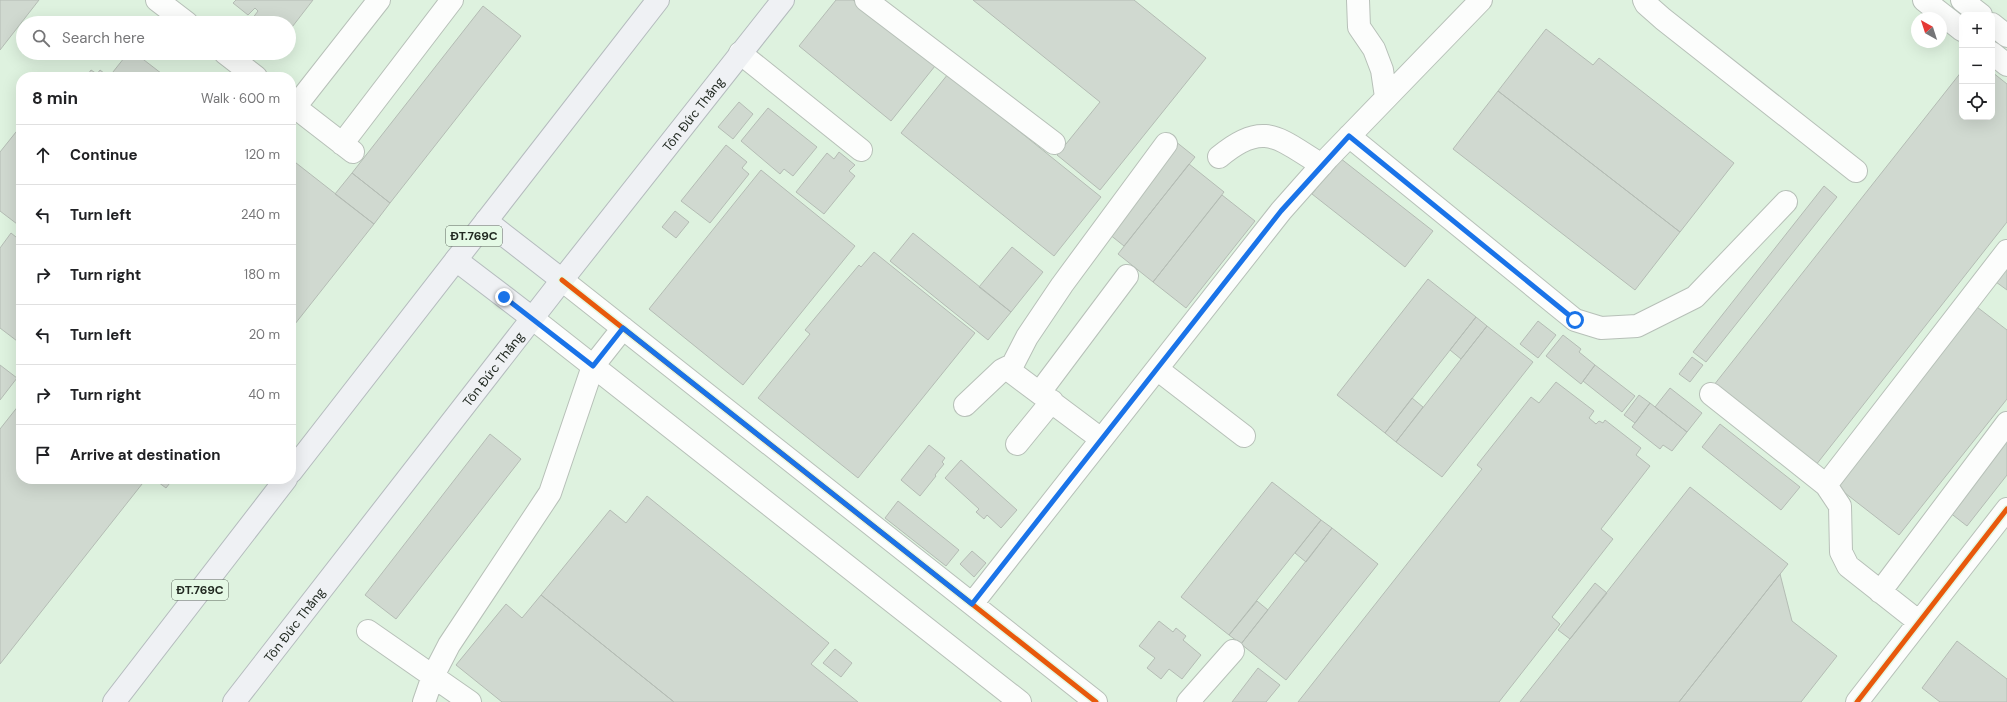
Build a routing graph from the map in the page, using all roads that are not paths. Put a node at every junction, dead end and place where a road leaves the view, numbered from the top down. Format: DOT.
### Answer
graph roads {
  1 [pos="157,0"];
  2 [pos="379,0"];
  3 [pos="658,0"];
  4 [pos="783,0"];
  5 [pos="866,0"];
  6 [pos="1358,0"];
  7 [pos="1481,0"];
  8 [pos="1644,0"];
  9 [pos="1924,0"];
  10 [pos="1962,0"];
  11 [pos="446,2"];
  12 [pos="1977,12"];
  13 [pos="178,16"];
  14 [pos="1995,26"];
  15 [pos="1959,28"];
  16 [pos="2007,36"];
  17 [pos="740,53"];
  18 [pos="1995,55"];
  19 [pos="234,60"];
  20 [pos="2007,65"];
  21 [pos="250,72"];
  22 [pos="1386,97"];
  23 [pos="296,102"];
  24 [pos="296,108"];
  25 [pos="1349,136"];
  26 [pos="1054,143"];
  27 [pos="1166,144"];
  28 [pos="861,150"];
  29 [pos="1219,157"];
  30 [pos="1322,165"];
  31 [pos="1856,172"];
  32 [pos="1786,202"];
  33 [pos="486,221"];
  34 [pos="2007,251"];
  35 [pos="456,260"];
  36 [pos="1127,276"];
  37 [pos="562,280"];
  38 [pos="532,318"];
  39 [pos="623,328"];
  40 [pos="593,366"];
  41 [pos="1157,369"];
  42 [pos="1010,370"];
  43 [pos="1711,394"];
  44 [pos="1046,397"];
  45 [pos="965,405"];
  46 [pos="2007,423"];
  47 [pos="1244,436"];
  48 [pos="1101,439"];
  49 [pos="1017,444"];
  50 [pos="296,466"];
  51 [pos="282,484"];
  52 [pos="1826,485"];
  53 [pos="2007,509"];
  54 [pos="1880,592"];
  55 [pos="972,604"];
  56 [pos="1919,622"];
  57 [pos="368,631"];
  58 [pos="1233,650"];
  59 [pos="433,676"];
  60 [pos="114,702"];
  61 [pos="234,702"];
  62 [pos="424,702"];
  63 [pos="470,702"];
  64 [pos="1020,702"];
  65 [pos="1096,702"];
  66 [pos="1188,702"];
  67 [pos="1857,702"];
  1 -- 13 [label="street"];
  2 -- 23 [label="street"];
  3 -- 33 [label="main road, ĐT.769C"];
  4 -- 17 [label="main road, Tôn Đức Thắng"];
  5 -- 26 [label="street"];
  6 -- 22 [label="street"];
  7 -- 22 [label="street"];
  8 -- 31 [label="street"];
  9 -- 15 [label="street"];
  10 -- 12 [label="street"];
  11 -- 24 [label="street"];
  14 -- 16 [label="street"];
  17 -- 28 [label="street"];
  17 -- 37 [label="main road, Tôn Đức Thắng"];
  18 -- 20 [label="street"];
  19 -- 21 [label="street"];
  22 -- 25 [label="street"];
  25 -- 30 [label="street"];
  25 -- 32 [label="street"];
  27 -- 42 [label="street"];
  29 -- 30 [label="street"];
  30 -- 41 [label="street"];
  33 -- 35 [label="main road, ĐT.769C"];
  33 -- 37 [label="main road"];
  34 -- 52 [label="street"];
  35 -- 38 [label="main road"];
  35 -- 50 [label="main road, ĐT.769C"];
  36 -- 44 [label="street"];
  37 -- 38 [label="main road, Tôn Đức Thắng"];
  37 -- 39 [label="street"];
  38 -- 40 [label="street"];
  38 -- 61 [label="main road, Tôn Đức Thắng"];
  39 -- 40 [label="street"];
  39 -- 55 [label="street"];
  40 -- 59 [label="street"];
  40 -- 64 [label="street"];
  41 -- 47 [label="street"];
  41 -- 48 [label="street"];
  42 -- 44 [label="street"];
  42 -- 45 [label="street"];
  43 -- 52 [label="street"];
  44 -- 48 [label="street"];
  44 -- 49 [label="street"];
  46 -- 54 [label="street"];
  48 -- 55 [label="street"];
  51 -- 60 [label="main road, ĐT.769C"];
  52 -- 54 [label="street"];
  53 -- 56 [label="street"];
  54 -- 56 [label="street"];
  55 -- 65 [label="street"];
  56 -- 67 [label="street"];
  57 -- 59 [label="street"];
  58 -- 66 [label="street"];
  59 -- 62 [label="street"];
  59 -- 63 [label="street"];
}
